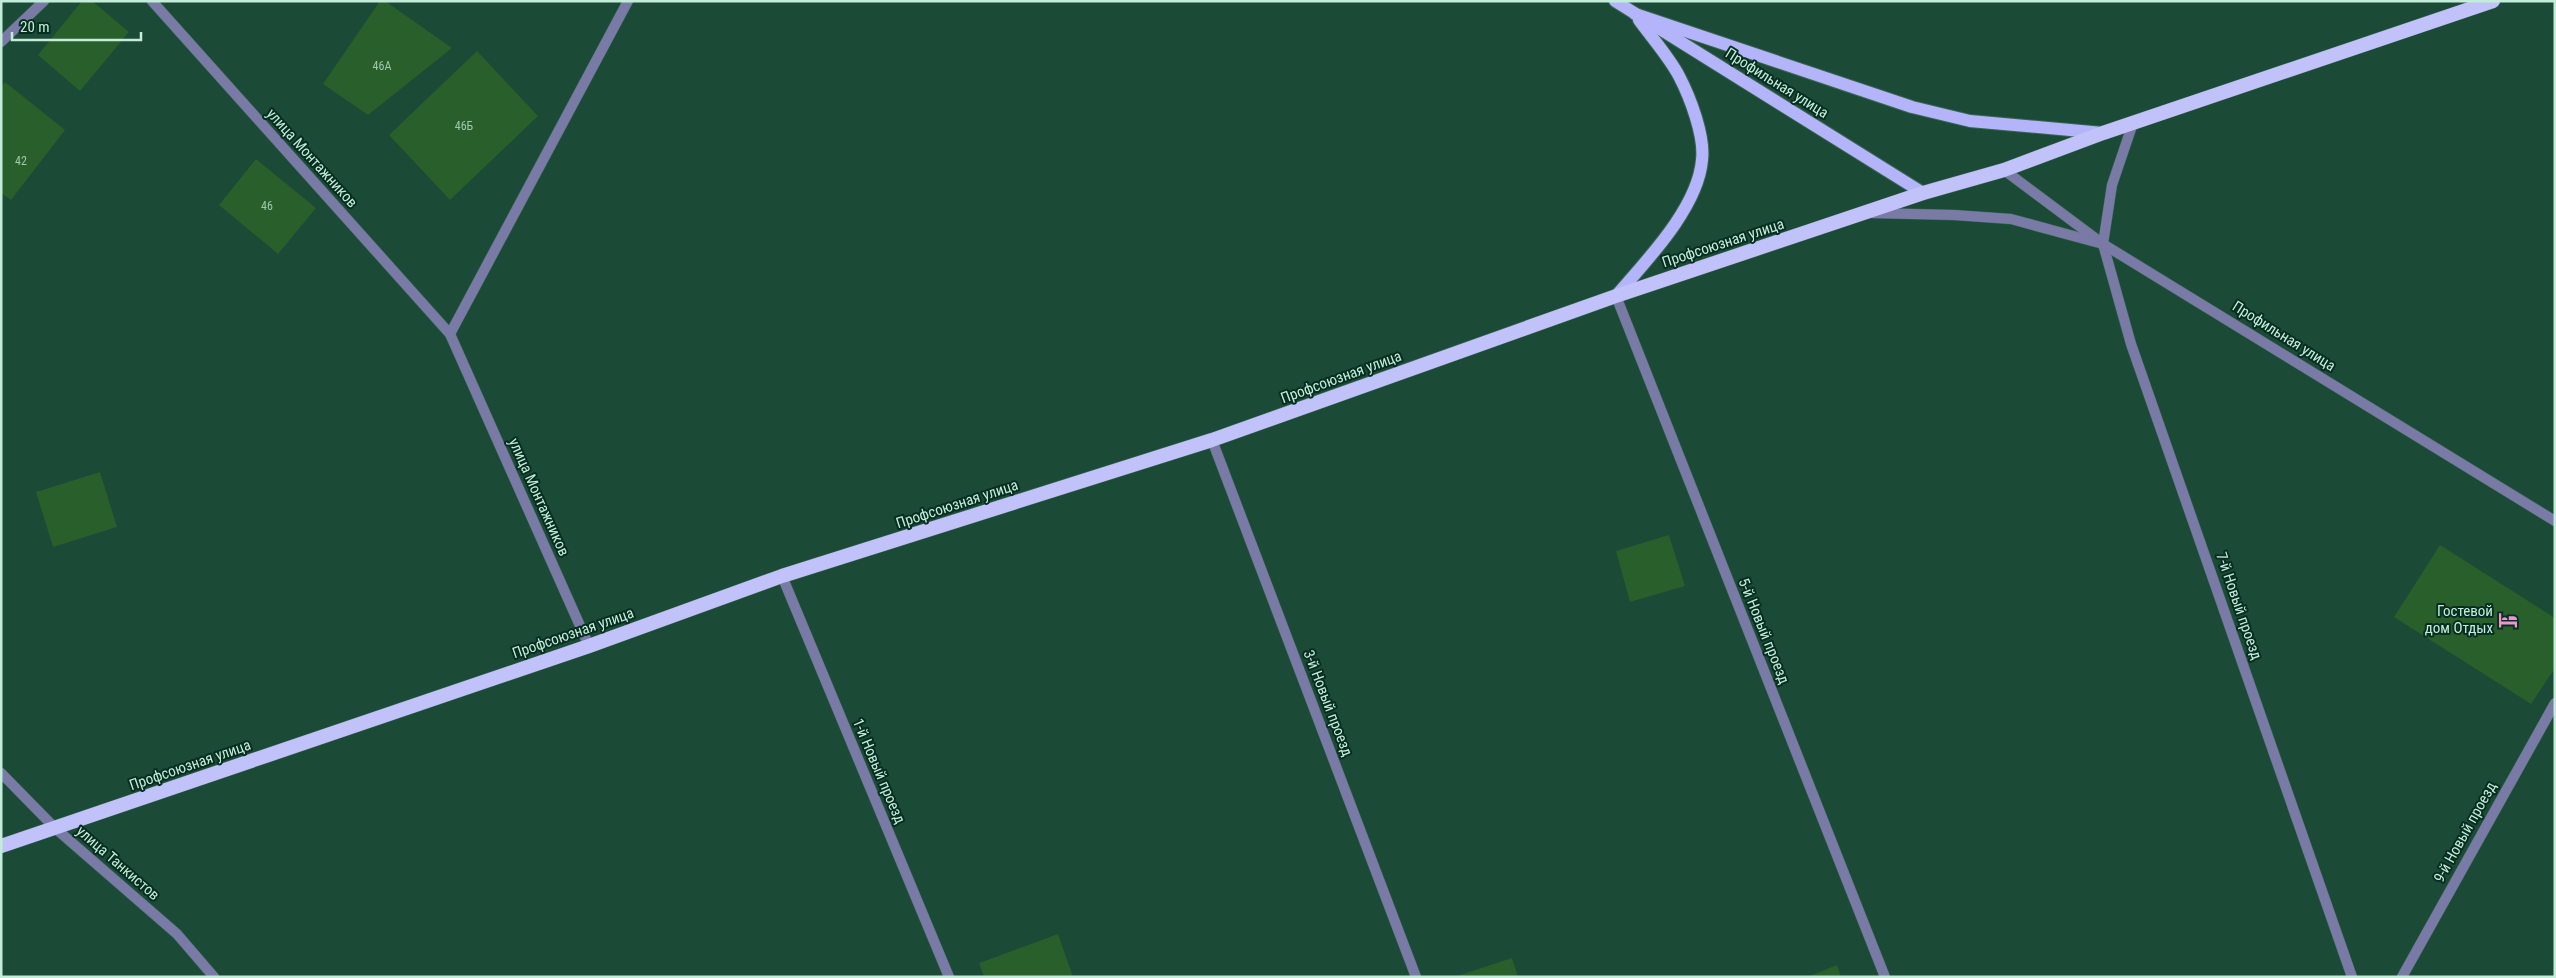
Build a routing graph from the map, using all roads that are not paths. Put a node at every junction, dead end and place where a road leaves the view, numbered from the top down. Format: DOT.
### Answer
graph roads {
  1 [pos="44,1"];
  2 [pos="152,1"];
  3 [pos="628,1"];
  4 [pos="1615,1"];
  5 [pos="2493,1"];
  6 [pos="1635,14"];
  7 [pos="1,42"];
  8 [pos="2133,123"];
  9 [pos="2104,133"];
  10 [pos="2004,170"];
  11 [pos="1923,193"];
  12 [pos="1863,213"];
  13 [pos="2103,244"];
  14 [pos="1616,296"];
  15 [pos="450,334"];
  16 [pos="1212,440"];
  17 [pos="2555,521"];
  18 [pos="782,576"];
  19 [pos="589,646"];
  20 [pos="2555,703"];
  21 [pos="1,772"];
  22 [pos="55,828"];
  23 [pos="1,846"];
  24 [pos="214,977"];
  25 [pos="949,977"];
  26 [pos="1416,977"];
  27 [pos="1885,977"];
  28 [pos="2352,977"];
  29 [pos="2402,977"];
  1 -- 7 [label="street"];
  2 -- 15 [label="street, улица Монтажников"];
  3 -- 15 [label="street"];
  4 -- 6 [label="main road, Профильная улица"];
  5 -- 8 [label="highway, Профсоюзная улица"];
  6 -- 9 [label="main road"];
  6 -- 11 [label="main road, Профильная улица"];
  6 -- 14 [label="main road"];
  8 -- 9 [label="highway, Профсоюзная улица"];
  8 -- 13 [label="street"];
  9 -- 10 [label="highway, Профсоюзная улица"];
  10 -- 11 [label="highway, Профсоюзная улица"];
  10 -- 13 [label="street, Профильная улица"];
  11 -- 12 [label="highway, Профсоюзная улица"];
  12 -- 13 [label="street"];
  12 -- 14 [label="highway, Профсоюзная улица"];
  13 -- 17 [label="street, Профильная улица"];
  13 -- 28 [label="street, 7-й Новый проезд"];
  14 -- 16 [label="highway, Профсоюзная улица"];
  14 -- 27 [label="street, 5-й Новый проезд"];
  15 -- 19 [label="street, улица Монтажников"];
  16 -- 18 [label="highway, Профсоюзная улица"];
  16 -- 26 [label="street, 3-й Новый проезд"];
  18 -- 19 [label="highway, Профсоюзная улица"];
  18 -- 25 [label="street, 1-й Новый проезд"];
  19 -- 22 [label="highway, Профсоюзная улица"];
  20 -- 29 [label="street, 9-й Новый проезд"];
  21 -- 22 [label="street, улица Танкистов"];
  22 -- 23 [label="highway, Профсоюзная улица"];
  22 -- 24 [label="street, улица Танкистов"];
}
